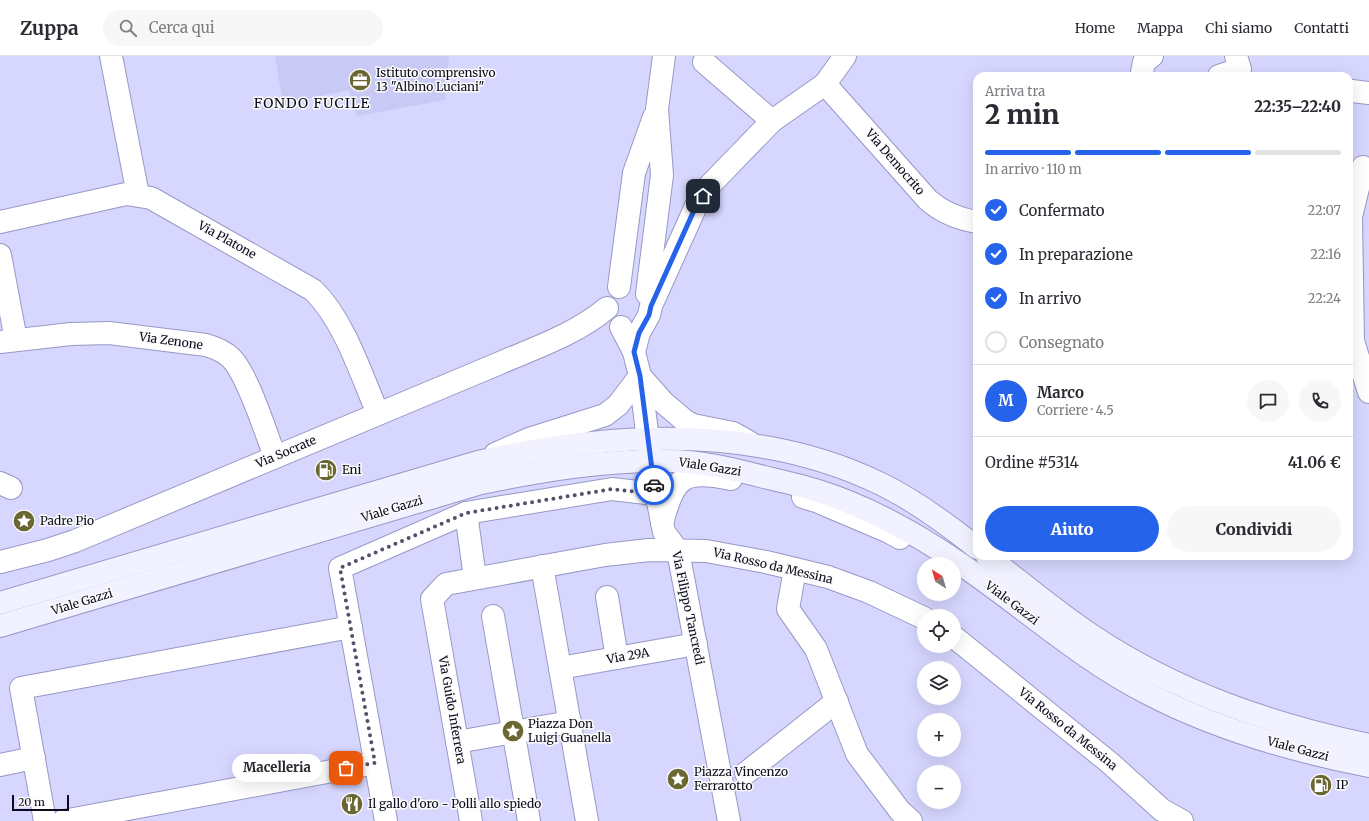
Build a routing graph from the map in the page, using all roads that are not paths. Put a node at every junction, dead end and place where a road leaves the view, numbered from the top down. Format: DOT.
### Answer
graph roads {
  1 [pos="664,56"];
  2 [pos="845,56"];
  3 [pos="1152,56"];
  4 [pos="110,57"];
  5 [pos="704,62"];
  6 [pos="1238,63"];
  7 [pos="1142,72"];
  8 [pos="1225,72"];
  9 [pos="825,84"];
  10 [pos="657,109"];
  11 [pos="772,121"];
  12 [pos="1360,167"];
  13 [pos="138,195"];
  14 [pos="1353,206"];
  15 [pos="973,221"];
  16 [pos="0,222"];
  17 [pos="0,255"];
  18 [pos="619,287"];
  19 [pos="651,301"];
  20 [pos="615,320"];
  21 [pos="8,341"];
  22 [pos="1353,341"];
  23 [pos="634,352"];
  24 [pos="640,376"];
  25 [pos="1369,392"];
  26 [pos="378,414"];
  27 [pos="648,438"];
  28 [pos="754,445"];
  29 [pos="275,457"];
  30 [pos="650,461"];
  31 [pos="478,462"];
  32 [pos="595,464"];
  33 [pos="655,494"];
  34 [pos="466,513"];
  35 [pos="662,523"];
  36 [pos="973,545"];
  37 [pos="678,550"];
  38 [pos="992,560"];
  39 [pos="0,562"];
  40 [pos="542,566"];
  41 [pos="965,567"];
  42 [pos="795,569"];
  43 [pos="475,578"];
  44 [pos="607,597"];
  45 [pos="432,599"];
  46 [pos="0,603"];
  47 [pos="917,615"];
  48 [pos="493,616"];
  49 [pos="0,626"];
  50 [pos="351,627"];
  51 [pos="961,643"];
  52 [pos="696,644"];
  53 [pos="617,658"];
  54 [pos="560,668"];
  55 [pos="837,701"];
  56 [pos="570,722"];
  57 [pos="513,732"];
  58 [pos="457,742"];
  59 [pos="1369,745"];
  60 [pos="34,758"];
  61 [pos="375,763"];
  62 [pos="0,764"];
  63 [pos="1369,766"];
  64 [pos="746,773"];
  65 [pos="900,818"];
  66 [pos="45,821"];
  67 [pos="63,821"];
  68 [pos="386,821"];
  69 [pos="471,821"];
  70 [pos="529,821"];
  71 [pos="587,821"];
  72 [pos="729,821"];
  73 [pos="1182,821"];
  1 -- 10 [label="street"];
  2 -- 9 [label="street"];
  3 -- 7 [label="street"];
  4 -- 13 [label="street"];
  5 -- 11 [label="street"];
  6 -- 8 [label="street"];
  9 -- 11 [label="street"];
  9 -- 15 [label="street, Via Democrito"];
  10 -- 18 [label="street"];
  10 -- 19 [label="street"];
  11 -- 19 [label="street"];
  12 -- 14 [label="street"];
  13 -- 16 [label="street, Via Platone"];
  13 -- 26 [label="street, Via Platone"];
  17 -- 21 [label="street"];
  18 -- 19 [label="street"];
  18 -- 20 [label="street"];
  19 -- 20 [label="street"];
  19 -- 23 [label="street"];
  20 -- 23 [label="street, Via Filippo Tancredi"];
  20 -- 26 [label="street, Via Socrate"];
  21 -- 29 [label="street, Via Zenone"];
  22 -- 25 [label="street"];
  23 -- 24 [label="street, Via Filippo Tancredi"];
  24 -- 27 [label="street, Via Filippo Tancredi"];
  24 -- 28 [label="street"];
  24 -- 31 [label="street"];
  26 -- 29 [label="street, Via Socrate"];
  27 -- 28 [label="main road, Viale Gazzi"];
  27 -- 30 [label="street, Via Filippo Tancredi"];
  27 -- 31 [label="main road, Viale Gazzi"];
  28 -- 36 [label="main road, Viale Gazzi"];
  29 -- 39 [label="street, Via Socrate"];
  30 -- 32 [label="main road, Viale Gazzi"];
  30 -- 33 [label="street, Via Filippo Tancredi"];
  30 -- 41 [label="main road, Viale Gazzi"];
  31 -- 46 [label="main road, Viale Gazzi"];
  32 -- 33 [label="street"];
  32 -- 49 [label="main road, Viale Gazzi"];
  33 -- 34 [label="street"];
  33 -- 35 [label="street, Via Filippo Tancredi"];
  34 -- 43 [label="street"];
  34 -- 50 [label="street"];
  35 -- 37 [label="street, Via Filippo Tancredi"];
  35 -- 41 [label="street"];
  37 -- 40 [label="street, Via Rosso da Messina"];
  37 -- 42 [label="street, Via Rosso da Messina"];
  37 -- 52 [label="street, Via Filippo Tancredi"];
  38 -- 59 [label="main road, Viale Gazzi"];
  40 -- 43 [label="street, Via Rosso da Messina"];
  40 -- 54 [label="street"];
  41 -- 63 [label="main road, Viale Gazzi"];
  42 -- 47 [label="street, Via Rosso da Messina"];
  42 -- 55 [label="street"];
  43 -- 45 [label="street, Via Rosso da Messina"];
  44 -- 53 [label="street"];
  45 -- 58 [label="street, Via Guido Inferrera"];
  48 -- 57 [label="street"];
  50 -- 60 [label="street"];
  50 -- 61 [label="street"];
  51 -- 73 [label="street, Via Rosso da Messina"];
  52 -- 53 [label="street, Via 29A"];
  52 -- 72 [label="street, Via Filippo Tancredi"];
  53 -- 54 [label="street, Via 29A"];
  54 -- 56 [label="street"];
  55 -- 64 [label="street"];
  55 -- 65 [label="street"];
  56 -- 57 [label="street"];
  56 -- 71 [label="street"];
  57 -- 58 [label="street"];
  57 -- 70 [label="street"];
  58 -- 69 [label="street, Via Guido Inferrera"];
  60 -- 62 [label="street"];
  60 -- 66 [label="street"];
  61 -- 67 [label="street"];
  61 -- 68 [label="street"];
}
